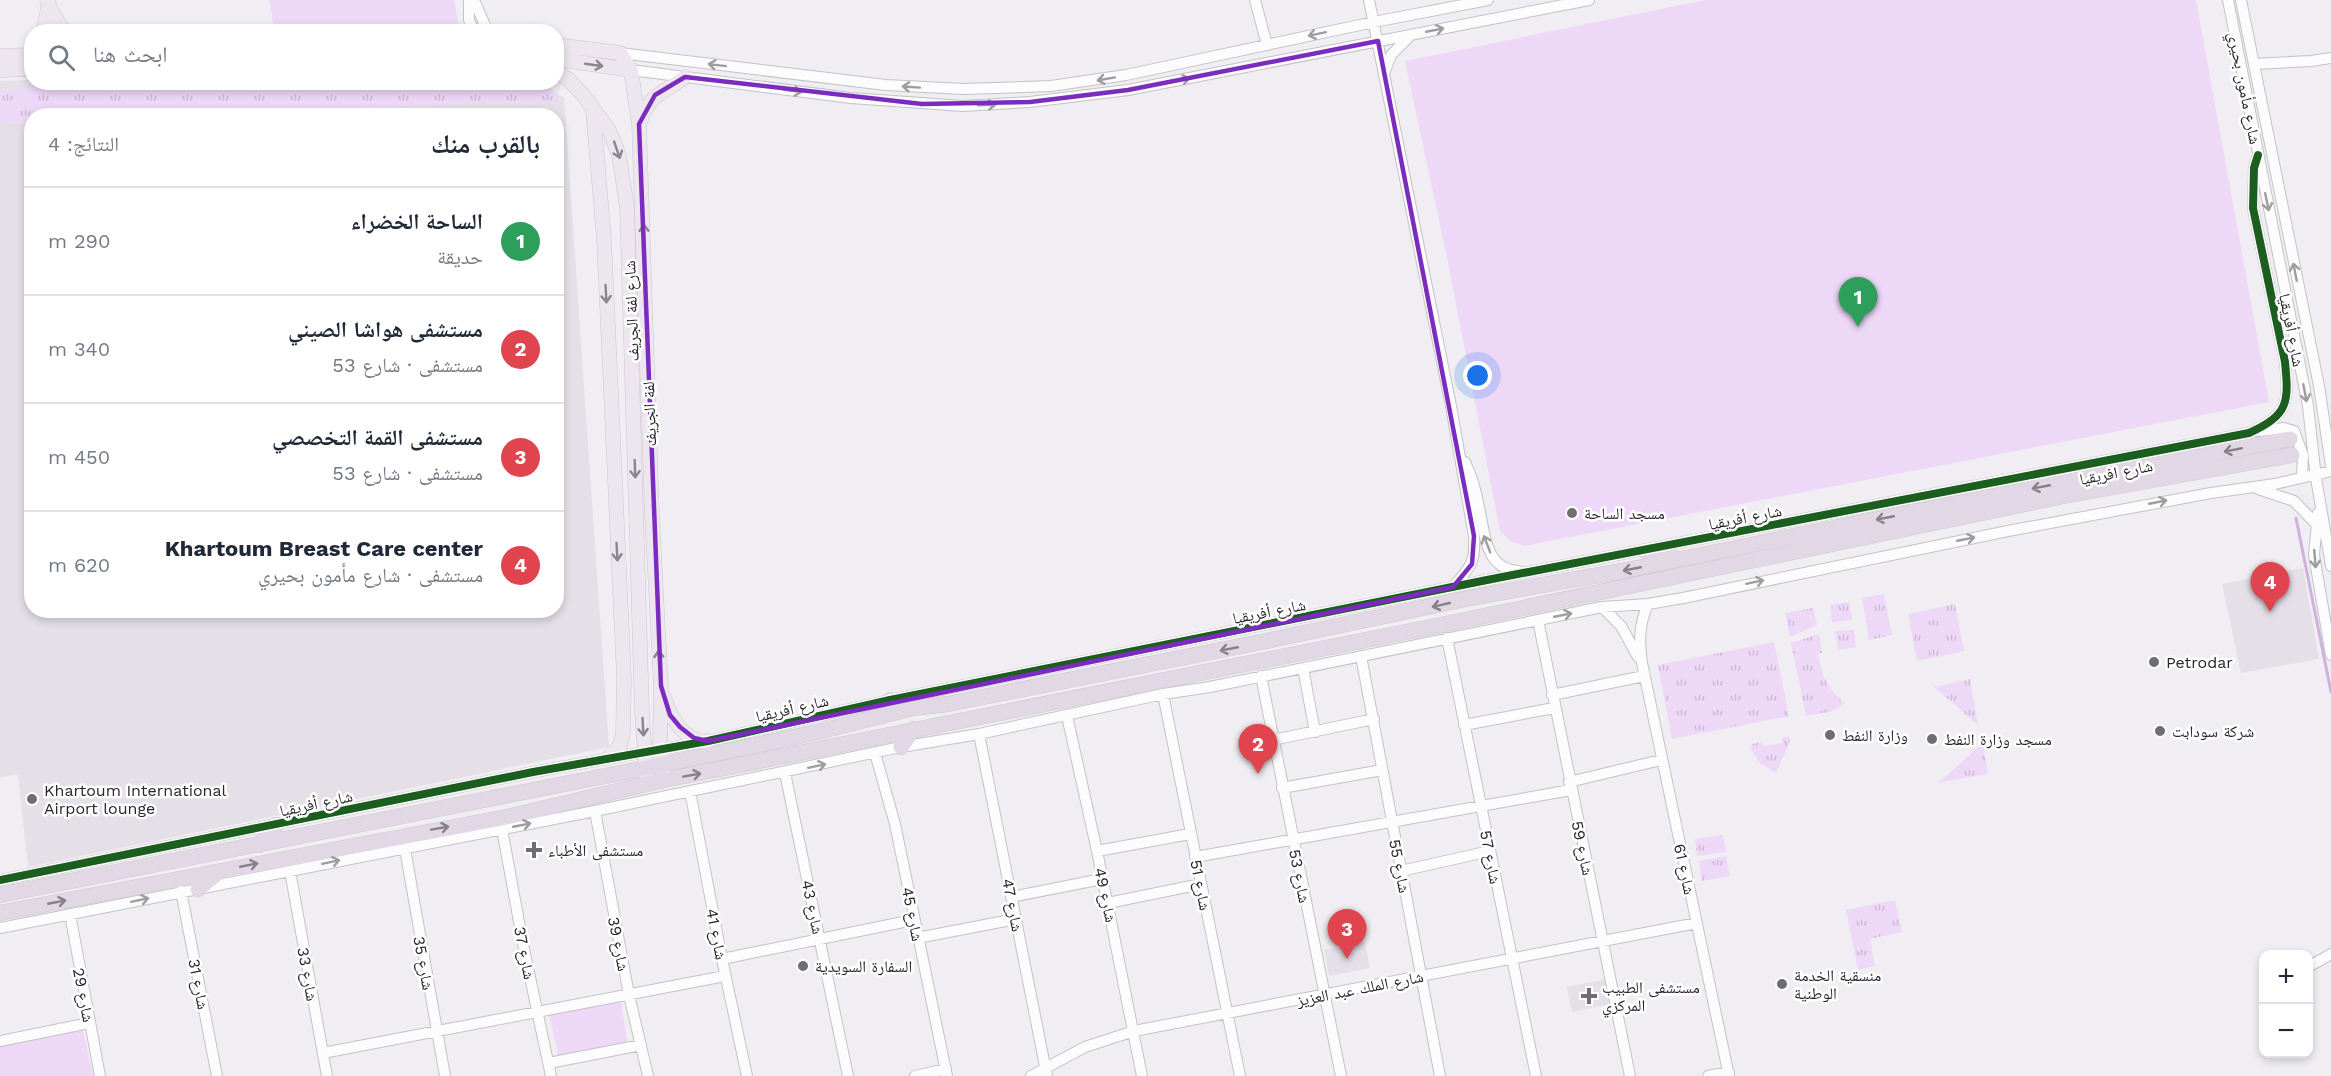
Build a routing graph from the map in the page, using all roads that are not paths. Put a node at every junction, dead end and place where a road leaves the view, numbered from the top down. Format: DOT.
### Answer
graph roads {
  1 [pos="469,0"];
  2 [pos="474,0"];
  3 [pos="1255,0"];
  4 [pos="1369,0"];
  5 [pos="1488,0"];
  6 [pos="1589,0"];
  7 [pos="2228,0"];
  8 [pos="2241,0"];
  9 [pos="47,3"];
  10 [pos="1374,22"];
  11 [pos="45,24"];
  12 [pos="51,24"];
  13 [pos="60,24"];
  14 [pos="471,24"];
  15 [pos="484,24"];
  16 [pos="1413,34"];
  17 [pos="1378,41"];
  18 [pos="1267,45"];
  19 [pos="564,46"];
  20 [pos="620,53"];
  21 [pos="24,55"];
  22 [pos="0,57"];
  23 [pos="2331,58"];
  24 [pos="564,61"];
  25 [pos="2254,64"];
  26 [pos="24,69"];
  27 [pos="0,70"];
  28 [pos="631,70"];
  29 [pos="1384,74"];
  30 [pos="1126,75"];
  31 [pos="564,77"];
  32 [pos="685,77"];
  33 [pos="964,89"];
  34 [pos="1128,90"];
  35 [pos="963,106"];
  36 [pos="593,110"];
  37 [pos="639,124"];
  38 [pos="2258,155"];
  39 [pos="2319,386"];
  40 [pos="2331,404"];
  41 [pos="2249,433"];
  42 [pos="2291,447"];
  43 [pos="1461,454"];
  44 [pos="2331,469"];
  45 [pos="2315,474"];
  46 [pos="2302,477"];
  47 [pos="2252,488"];
  48 [pos="2319,501"];
  49 [pos="1944,514"];
  50 [pos="2316,524"];
  51 [pos="2325,535"];
  52 [pos="1645,551"];
  53 [pos="1680,560"];
  54 [pos="2331,566"];
  55 [pos="1532,572"];
  56 [pos="1454,587"];
  57 [pos="1648,604"];
  58 [pos="1602,607"];
  59 [pos="1538,620"];
  60 [pos="1272,625"];
  61 [pos="1447,639"];
  62 [pos="1266,641"];
  63 [pos="1361,656"];
  64 [pos="2331,656"];
  65 [pos="1642,663"];
  66 [pos="1303,668"];
  67 [pos="1102,672"];
  68 [pos="1262,676"];
  69 [pos="1644,676"];
  70 [pos="661,686"];
  71 [pos="1107,691"];
  72 [pos="1163,694"];
  73 [pos="1552,695"];
  74 [pos="890,700"];
  75 [pos="913,708"];
  76 [pos="1554,708"];
  77 [pos="1066,716"];
  78 [pos="1374,719"];
  79 [pos="1464,725"];
  80 [pos="914,729"];
  81 [pos="1315,732"];
  82 [pos="979,734"];
  83 [pos="1273,740"];
  84 [pos="708,741"];
  85 [pos="901,747"];
  86 [pos="875,753"];
  87 [pos="661,757"];
  88 [pos="608,758"];
  89 [pos="645,760"];
  90 [pos="1661,760"];
  91 [pos="1382,770"];
  92 [pos="785,773"];
  93 [pos="664,780"];
  94 [pos="647,785"];
  95 [pos="1570,786"];
  96 [pos="1282,788"];
  97 [pos="690,791"];
  98 [pos="1481,806"];
  99 [pos="595,811"];
  100 [pos="1391,822"];
  101 [pos="276,825"];
  102 [pos="502,829"];
  103 [pos="1190,834"];
  104 [pos="1293,841"];
  105 [pos="259,845"];
  106 [pos="405,849"];
  107 [pos="1097,851"];
  108 [pos="1490,851"];
  109 [pos="1195,857"];
  110 [pos="221,870"];
  111 [pos="290,871"];
  112 [pos="1401,871"];
  113 [pos="1102,879"];
  114 [pos="0,880"];
  115 [pos="1201,884"];
  116 [pos="198,889"];
  117 [pos="181,891"];
  118 [pos="0,895"];
  119 [pos="1011,897"];
  120 [pos="1108,903"];
  121 [pos="0,914"];
  122 [pos="70,914"];
  123 [pos="1016,919"];
  124 [pos="913,920"];
  125 [pos="1697,923"];
  126 [pos="0,928"];
  127 [pos="819,938"];
  128 [pos="917,938"];
  129 [pos="1602,942"];
  130 [pos="2331,954"];
  131 [pos="722,959"];
  132 [pos="1511,959"];
  133 [pos="2313,964"];
  134 [pos="725,976"];
  135 [pos="1420,977"];
  136 [pos="629,995"];
  137 [pos="1324,996"];
  138 [pos="537,1012"];
  139 [pos="1227,1012"];
  140 [pos="89,1023"];
  141 [pos="1134,1031"];
  142 [pos="436,1032"];
  143 [pos="0,1041"];
  144 [pos="640,1045"];
  145 [pos="323,1053"];
  146 [pos="549,1063"];
  147 [pos="1046,1071"];
  148 [pos="946,1073"];
  149 [pos="1729,1074"];
  150 [pos="100,1076"];
  151 [pos="217,1076"];
  152 [pos="327,1076"];
  153 [pos="445,1076"];
  154 [pos="552,1076"];
  155 [pos="648,1076"];
  156 [pos="747,1076"];
  157 [pos="848,1076"];
  158 [pos="915,1076"];
  159 [pos="1031,1076"];
  160 [pos="1142,1076"];
  161 [pos="1240,1076"];
  162 [pos="1341,1076"];
  163 [pos="1440,1076"];
  164 [pos="1536,1076"];
  165 [pos="1630,1076"];
  166 [pos="1708,1076"];
  1 -- 14 [label="street"];
  2 -- 15 [label="street"];
  3 -- 18 [label="street"];
  4 -- 10 [label="street"];
  5 -- 10 [label="street"];
  16 -- 6 [label="street, one-way"];
  7 -- 38 [label="street, شارع مأمون بحيري"];
  8 -- 25 [label="street, شارع مأمون بحيري"];
  9 -- 11 [label="main road"];
  9 -- 12 [label="street"];
  9 -- 13 [label="main road"];
  10 -- 17 [label="street"];
  10 -- 18 [label="street, one-way"];
  16 -- 17 [label="street"];
  16 -- 29 [label="street"];
  17 -- 29 [label="street"];
  34 -- 17 [label="street, one-way"];
  18 -- 30 [label="street"];
  19 -- 20 [label="main road"];
  20 -- 28 [label="main road, لفة الجريف"];
  33 -- 20 [label="street, one-way"];
  21 -- 22 [label="main road"];
  23 -- 25 [label="street"];
  24 -- 28 [label="main road, one-way"];
  39 -- 25 [label="street, شارع مأمون بحيري, one-way"];
  26 -- 27 [label="main road"];
  28 -- 32 [label="street"];
  28 -- 37 [label="main road, لفة الجريف"];
  29 -- 43 [label="street"];
  30 -- 33 [label="street, one-way"];
  30 -- 34 [label="street"];
  31 -- 36 [label="main road, شارع لفة الجريف"];
  32 -- 35 [label="street, one-way"];
  32 -- 37 [label="main road"];
  33 -- 35 [label="street"];
  35 -- 34 [label="street, one-way"];
  36 -- 88 [label="main road, one-way"];
  36 -- 89 [label="main road, شارع لفة الجريف, one-way"];
  70 -- 37 [label="main road, لفة الجريف, one-way"];
  38 -- 41 [label="street, شارع أفريقيا"];
  38 -- 45 [label="street, شارع مأمون بحيري, one-way"];
  39 -- 40 [label="street, شارع أفريقيا"];
  39 -- 44 [label="street, شارع مأمون بحيري"];
  41 -- 46 [label="street"];
  41 -- 52 [label="street, شارع أفريقيا"];
  42 -- 49 [label="highway, شارع افريقيا"];
  55 -- 43 [label="street, one-way"];
  43 -- 56 [label="street"];
  44 -- 45 [label="street"];
  45 -- 46 [label="street"];
  45 -- 48 [label="street, شارع مأمون بحيري"];
  46 -- 47 [label="street"];
  47 -- 50 [label="street"];
  57 -- 47 [label="street, one-way"];
  48 -- 50 [label="street"];
  48 -- 51 [label="street, شارع مأمون بحيري"];
  49 -- 53 [label="highway, شارع أفريقيا, one-way"];
  49 -- 71 [label="highway"];
  50 -- 51 [label="street"];
  50 -- 64 [label="street, one-way"];
  51 -- 54 [label="street, شارع مأمون بحيري"];
  52 -- 53 [label="highway"];
  52 -- 55 [label="street, شارع أفريقيا"];
  53 -- 62 [label="highway, شارع أفريقيا, one-way"];
  55 -- 56 [label="street, شارع أفريقيا"];
  56 -- 60 [label="street, شارع أفريقيا"];
  57 -- 58 [label="street"];
  57 -- 65 [label="street, شارع 61"];
  59 -- 58 [label="street, one-way"];
  58 -- 65 [label="street"];
  59 -- 61 [label="street"];
  59 -- 73 [label="street, شارع 59"];
  60 -- 62 [label="highway"];
  60 -- 74 [label="street, شارع أفريقيا"];
  61 -- 63 [label="street"];
  61 -- 79 [label="street, شارع 57"];
  62 -- 67 [label="highway, شارع أفريقيا, one-way"];
  63 -- 66 [label="street"];
  63 -- 78 [label="street, شارع 55"];
  65 -- 69 [label="street, شارع 61"];
  66 -- 68 [label="street"];
  66 -- 81 [label="street"];
  67 -- 71 [label="highway"];
  67 -- 75 [label="highway, شارع أفريقيا"];
  68 -- 72 [label="street"];
  68 -- 83 [label="street, شارع 53"];
  69 -- 73 [label="street"];
  69 -- 90 [label="street, شارع 61"];
  70 -- 84 [label="main road"];
  70 -- 87 [label="main road, لفة الجريف"];
  71 -- 80 [label="highway"];
  72 -- 77 [label="street"];
  72 -- 103 [label="street, شارع 51"];
  73 -- 76 [label="street, شارع 59"];
  74 -- 75 [label="highway"];
  74 -- 84 [label="street, شارع أفريقيا"];
  75 -- 87 [label="highway, شارع أفريقيا"];
  76 -- 79 [label="street"];
  76 -- 95 [label="street, شارع 59"];
  77 -- 82 [label="street"];
  77 -- 107 [label="street, شارع 49"];
  78 -- 81 [label="street"];
  78 -- 91 [label="street, شارع 55"];
  79 -- 98 [label="street, شارع 57"];
  80 -- 85 [label="highway"];
  93 -- 80 [label="highway, one-way"];
  81 -- 83 [label="street"];
  82 -- 85 [label="street"];
  82 -- 119 [label="street, شارع 47"];
  83 -- 96 [label="street, شارع 53"];
  84 -- 87 [label="street, شارع أفريقيا"];
  85 -- 86 [label="street"];
  92 -- 86 [label="street, one-way"];
  86 -- 124 [label="street, شارع 45"];
  87 -- 89 [label="highway, شارع أفريقيا"];
  87 -- 93 [label="main road, لفة الجريف"];
  88 -- 89 [label="street, شارع أفريقيا"];
  88 -- 101 [label="street, شارع أفريقيا"];
  89 -- 94 [label="main road"];
  89 -- 105 [label="highway, شارع أفريقيا"];
  90 -- 95 [label="street"];
  90 -- 125 [label="street, شارع 61"];
  91 -- 96 [label="street"];
  91 -- 100 [label="street, شارع 55"];
  92 -- 97 [label="street"];
  92 -- 127 [label="street, شارع 43"];
  93 -- 94 [label="highway"];
  110 -- 94 [label="highway, one-way"];
  95 -- 98 [label="street"];
  95 -- 129 [label="street, شارع 59"];
  96 -- 104 [label="street, شارع 53"];
  97 -- 99 [label="street"];
  97 -- 131 [label="street, شارع 41"];
  98 -- 100 [label="street"];
  98 -- 108 [label="street, شارع 57"];
  102 -- 99 [label="street, one-way"];
  99 -- 136 [label="street, شارع 39"];
  100 -- 104 [label="street"];
  100 -- 112 [label="street, شارع 55"];
  101 -- 105 [label="highway"];
  101 -- 114 [label="street, شارع أفريقيا"];
  102 -- 106 [label="street"];
  102 -- 138 [label="street, شارع 37"];
  103 -- 107 [label="street"];
  103 -- 109 [label="street, شارع 51"];
  104 -- 109 [label="street"];
  104 -- 137 [label="street, شارع 53"];
  105 -- 118 [label="highway, شارع أفريقيا"];
  111 -- 106 [label="street, one-way"];
  106 -- 142 [label="street, شارع 35"];
  107 -- 113 [label="street, شارع 49"];
  108 -- 112 [label="street"];
  108 -- 132 [label="street, شارع 57"];
  109 -- 115 [label="street, شارع 51"];
  110 -- 116 [label="highway"];
  121 -- 110 [label="highway, one-way"];
  111 -- 116 [label="street"];
  111 -- 145 [label="street, شارع 33"];
  112 -- 135 [label="street, شارع 55"];
  113 -- 119 [label="street"];
  113 -- 120 [label="street, شارع 49"];
  115 -- 120 [label="street"];
  115 -- 139 [label="street, شارع 51"];
  116 -- 117 [label="street"];
  122 -- 117 [label="street, one-way"];
  117 -- 151 [label="street, شارع 31"];
  119 -- 123 [label="street, شارع 47"];
  120 -- 141 [label="street, شارع 49"];
  122 -- 126 [label="street"];
  122 -- 140 [label="street, شارع 29"];
  123 -- 128 [label="street"];
  123 -- 147 [label="street, شارع 47"];
  124 -- 127 [label="street"];
  124 -- 128 [label="street, شارع 45"];
  125 -- 129 [label="street, شارع الملك عبد العزيز"];
  125 -- 149 [label="street, شارع 61"];
  127 -- 131 [label="street"];
  127 -- 157 [label="street, شارع 43"];
  128 -- 148 [label="street, شارع 45"];
  129 -- 132 [label="street, شارع الملك عبد العزيز"];
  129 -- 165 [label="street, شارع 59"];
  130 -- 133 [label="street"];
  131 -- 134 [label="street, شارع 41"];
  132 -- 135 [label="street, شارع الملك عبد العزيز"];
  132 -- 164 [label="street, شارع 57"];
  134 -- 136 [label="street"];
  134 -- 156 [label="street, شارع 41"];
  135 -- 137 [label="street, شارع الملك عبد العزيز"];
  135 -- 163 [label="street, شارع 55"];
  136 -- 138 [label="street"];
  136 -- 144 [label="street, شارع 39"];
  137 -- 139 [label="street, شارع الملك عبد العزيز"];
  137 -- 162 [label="street, شارع 53"];
  138 -- 142 [label="street"];
  138 -- 146 [label="street, شارع 37"];
  139 -- 141 [label="street, شارع الملك عبد العزيز"];
  139 -- 161 [label="street, شارع 51"];
  140 -- 143 [label="street"];
  140 -- 150 [label="street, شارع 29"];
  141 -- 147 [label="street, شارع الملك عبد العزيز"];
  141 -- 160 [label="street, شارع 49"];
  142 -- 145 [label="street"];
  142 -- 153 [label="street, شارع 35"];
  144 -- 146 [label="street"];
  144 -- 155 [label="street, شارع 39"];
  145 -- 152 [label="street, شارع 33"];
  146 -- 154 [label="street, شارع 37"];
  147 -- 159 [label="street, شارع الملك عبد العزيز"];
  148 -- 158 [label="street"];
  149 -- 166 [label="street"];
}
